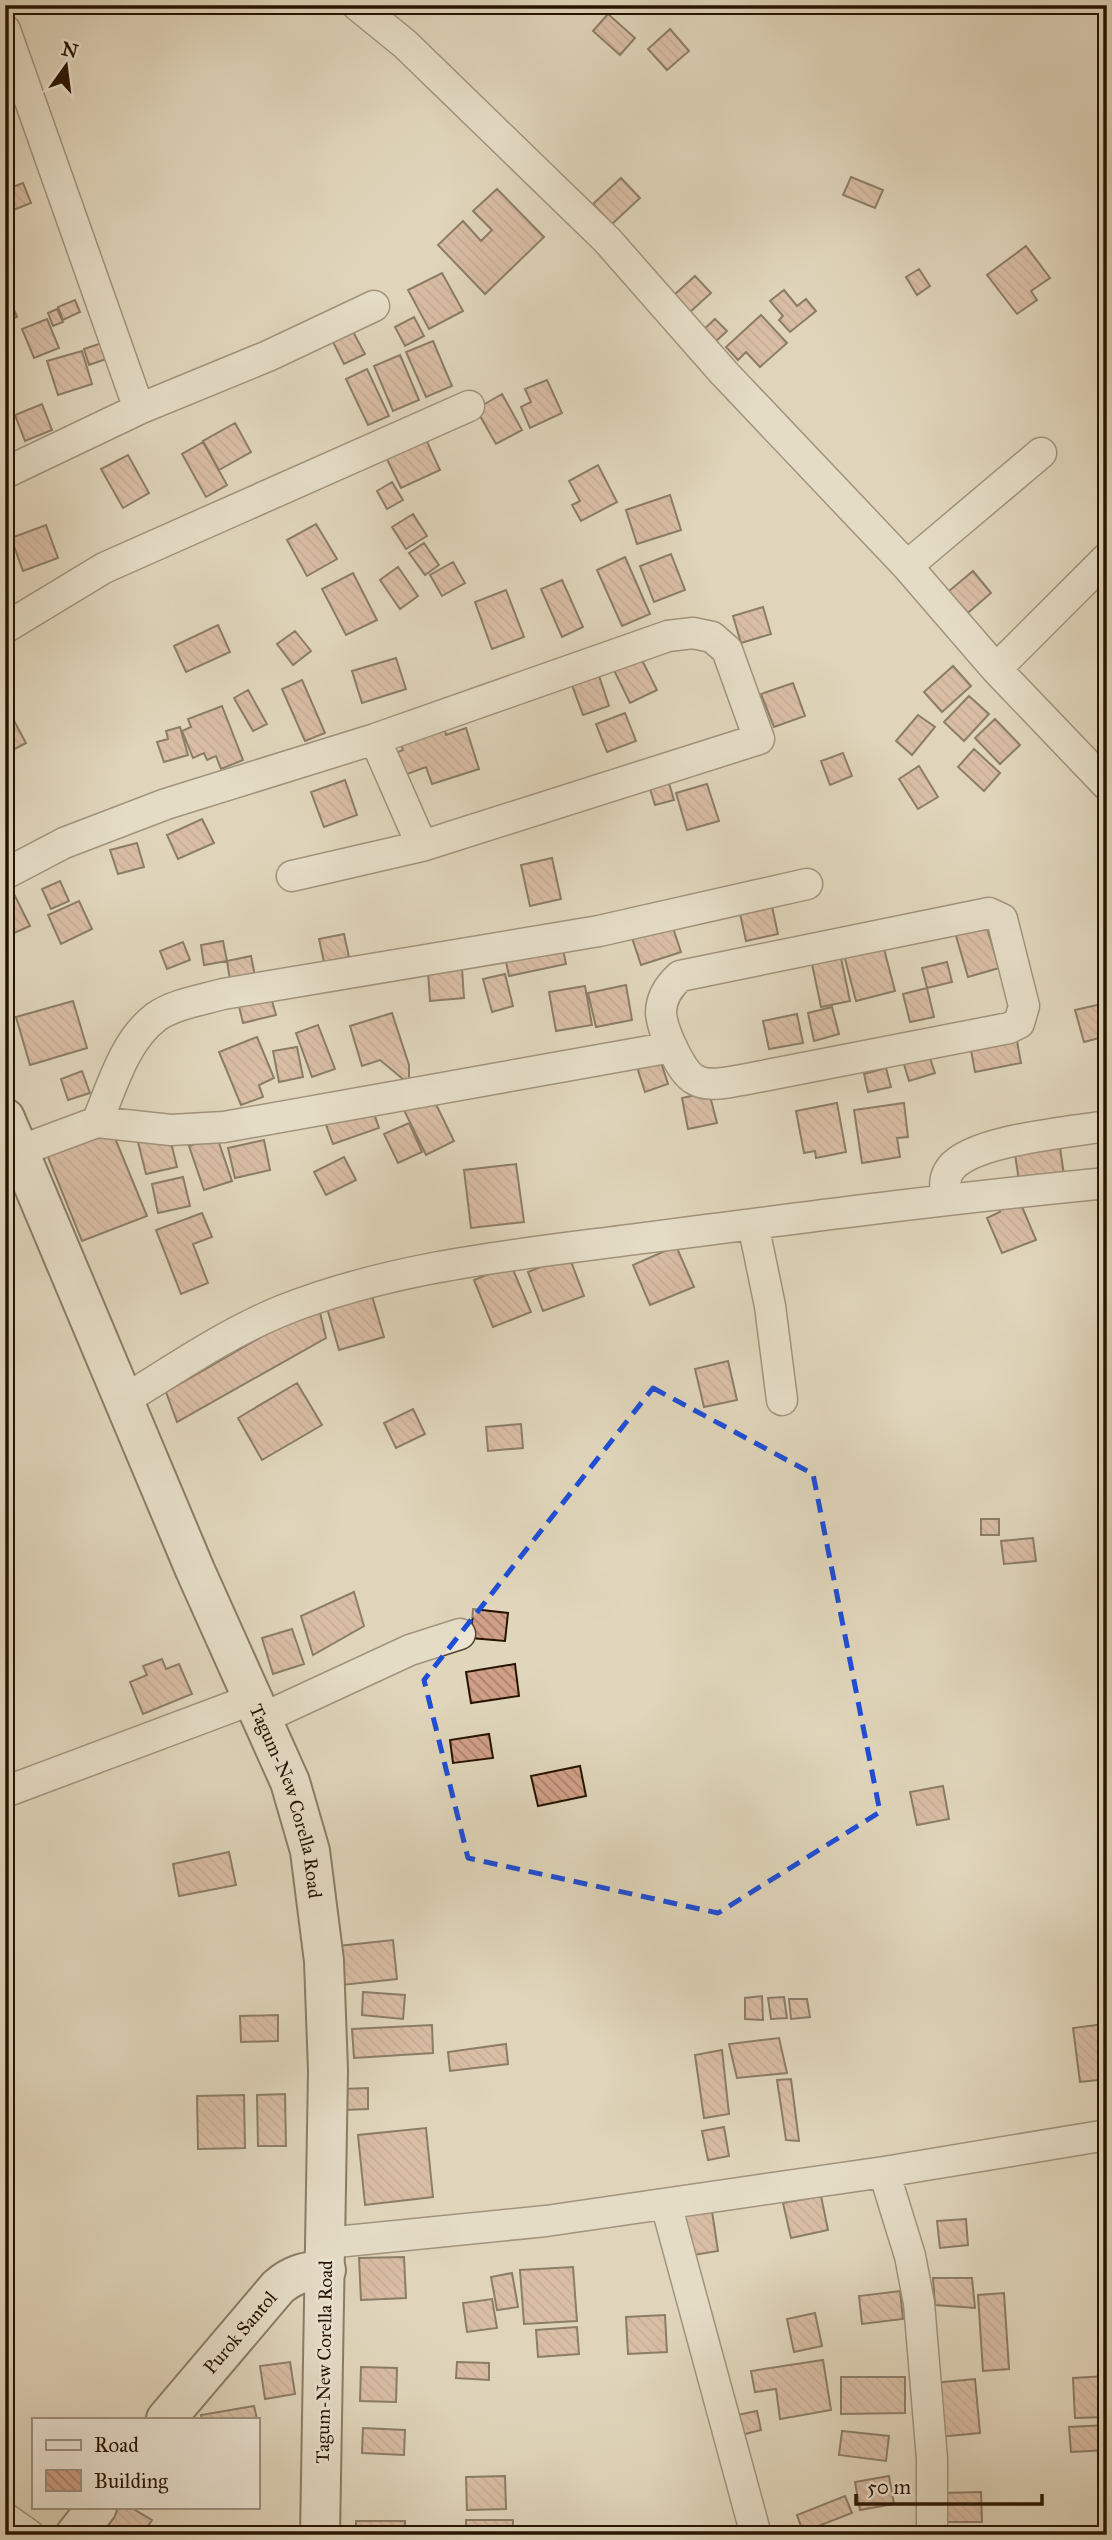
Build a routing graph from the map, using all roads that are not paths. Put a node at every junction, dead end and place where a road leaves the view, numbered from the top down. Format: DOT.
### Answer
graph roads {
  1 [pos="357,5"];
  2 [pos="5,30"];
  3 [pos="374,306"];
  4 [pos="469,406"];
  5 [pos="139,409"];
  6 [pos="1041,453"];
  7 [pos="5,473"];
  8 [pos="1107,558"];
  9 [pos="907,566"];
  10 [pos="5,628"];
  11 [pos="996,669"];
  12 [pos="375,739"];
  13 [pos="1107,785"];
  14 [pos="422,846"];
  15 [pos="5,874"];
  16 [pos="292,876"];
  17 [pos="807,884"];
  18 [pos="672,1047"];
  19 [pos="97,1122"];
  20 [pos="1107,1126"];
  21 [pos="12,1135"];
  22 [pos="1107,1183"];
  23 [pos="947,1198"];
  24 [pos="753,1224"];
  25 [pos="124,1400"];
  26 [pos="782,1400"];
  27 [pos="460,1634"];
  28 [pos="258,1708"];
  29 [pos="5,1792"];
  30 [pos="1107,2135"];
  31 [pos="884,2172"];
  32 [pos="666,2204"];
  33 [pos="326,2256"];
  34 [pos="167,2418"];
  35 [pos="96,2508"];
  36 [pos="5,2518"];
  37 [pos="29,2535"];
  38 [pos="75,2535"];
  39 [pos="320,2535"];
  40 [pos="756,2535"];
  41 [pos="932,2535"];
  1 -- 9 [label="street"];
  2 -- 5 [label="street"];
  3 -- 5 [label="street"];
  4 -- 10 [label="street"];
  5 -- 7 [label="street"];
  6 -- 9 [label="street"];
  8 -- 11 [label="street"];
  9 -- 11 [label="street"];
  11 -- 13 [label="street"];
  12 -- 14 [label="street"];
  12 -- 14 [label="street"];
  12 -- 15 [label="street"];
  14 -- 16 [label="street"];
  17 -- 19 [label="street"];
  18 -- 18 [label="street"];
  18 -- 19 [label="street"];
  19 -- 21 [label="street"];
  20 -- 23 [label="street"];
  21 -- 25 [label="main road, Tagum-New Corella Road"];
  22 -- 23 [label="street"];
  23 -- 24 [label="street"];
  24 -- 25 [label="street"];
  24 -- 26 [label="street"];
  25 -- 28 [label="main road, Tagum-New Corella Road"];
  27 -- 28 [label="street"];
  28 -- 29 [label="street"];
  28 -- 33 [label="main road, Tagum-New Corella Road"];
  30 -- 31 [label="street"];
  31 -- 32 [label="street"];
  31 -- 41 [label="street"];
  32 -- 33 [label="street"];
  32 -- 40 [label="street"];
  33 -- 34 [label="main road, Purok Santol"];
  33 -- 39 [label="main road, Tagum-New Corella Road"];
  35 -- 38 [label="main road"];
  36 -- 37 [label="street"];
}
